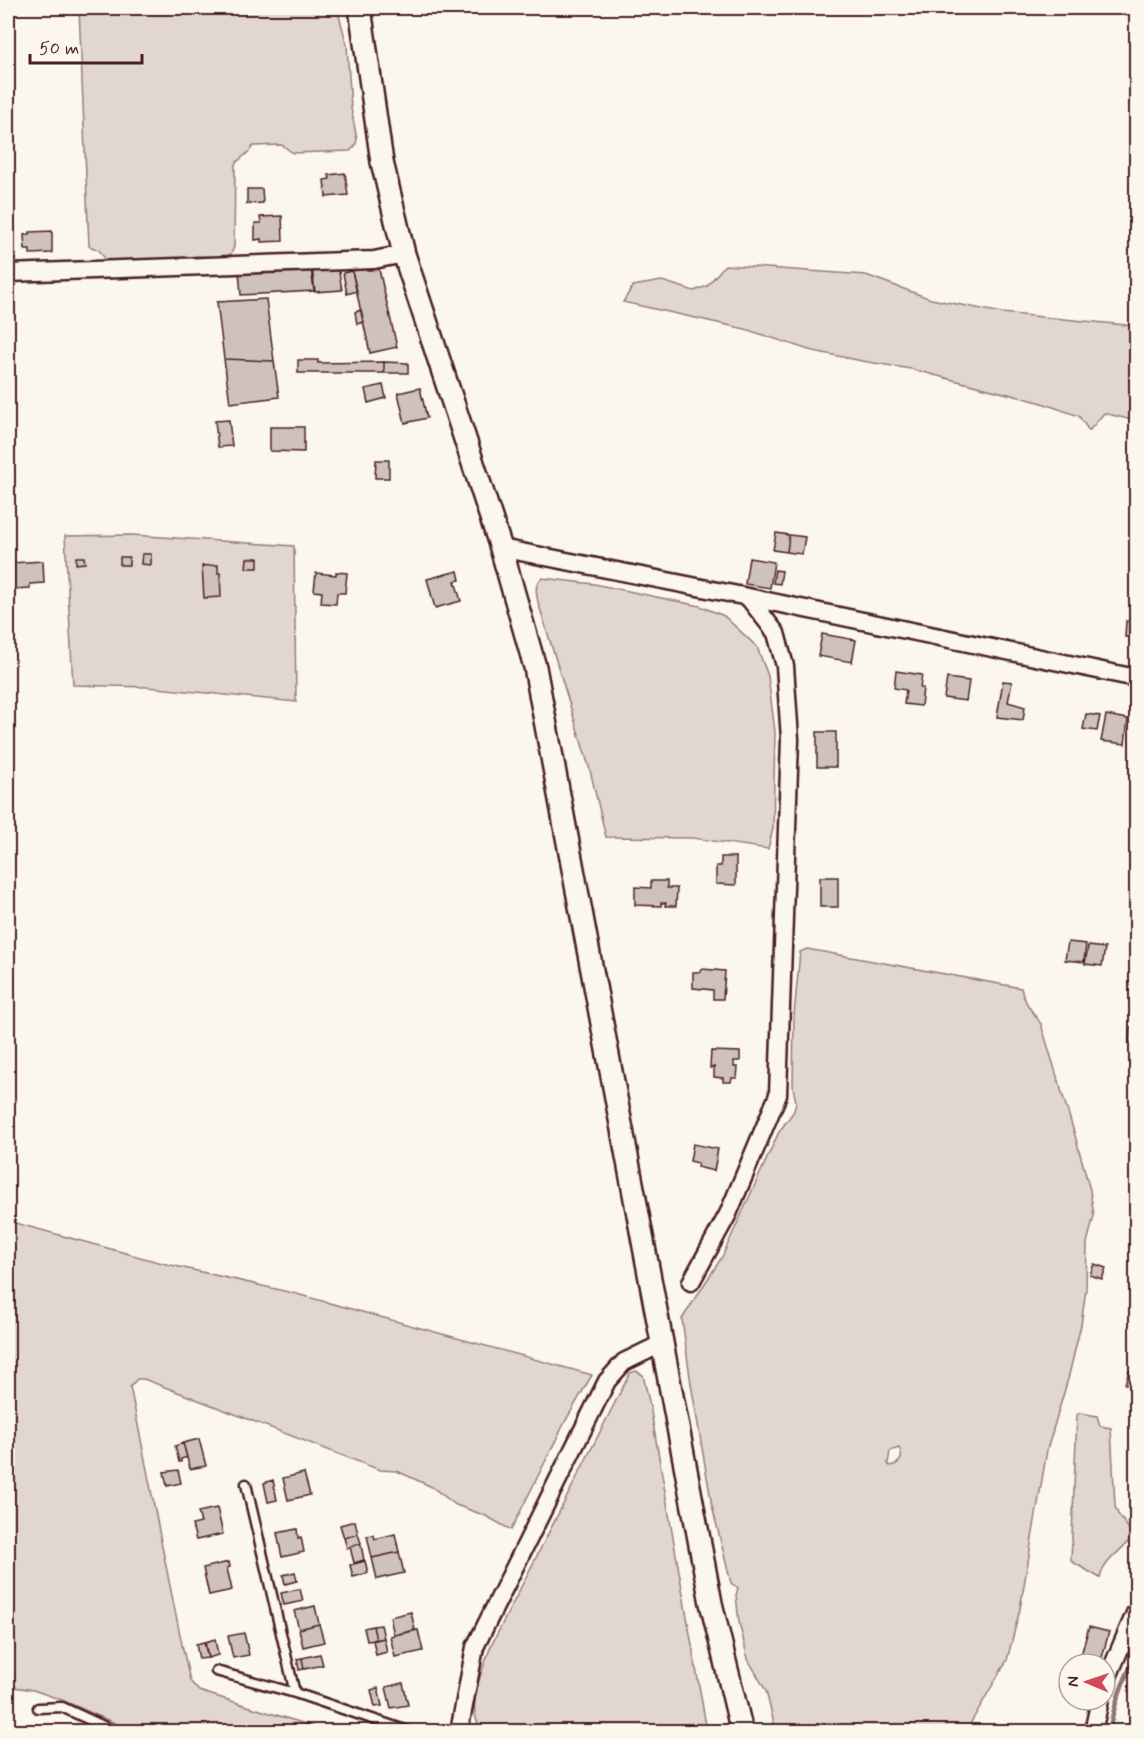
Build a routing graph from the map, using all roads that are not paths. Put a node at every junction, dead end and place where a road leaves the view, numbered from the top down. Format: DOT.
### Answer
graph roads {
  1 [pos="360,8"];
  2 [pos="404,254"];
  3 [pos="8,273"];
  4 [pos="501,548"];
  5 [pos="748,597"];
  6 [pos="1137,678"];
  7 [pos="691,1282"];
  8 [pos="663,1342"];
  9 [pos="246,1484"];
  10 [pos="1137,1611"];
  11 [pos="1117,1657"];
  12 [pos="216,1671"];
  13 [pos="295,1693"];
  14 [pos="38,1708"];
  15 [pos="1097,1712"];
  16 [pos="117,1731"];
  17 [pos="411,1731"];
  18 [pos="459,1731"];
  19 [pos="742,1731"];
  20 [pos="1093,1731"];
  1 -- 2 [label="street"];
  2 -- 3 [label="street"];
  2 -- 4 [label="street"];
  4 -- 5 [label="street"];
  4 -- 8 [label="street"];
  5 -- 6 [label="street"];
  5 -- 7 [label="street"];
  8 -- 18 [label="street"];
  8 -- 19 [label="street"];
  9 -- 13 [label="lane"];
  10 -- 11 [label="street"];
  12 -- 13 [label="lane"];
  13 -- 17 [label="lane"];
  14 -- 16 [label="lane"];
  15 -- 20 [label="street"];
}
